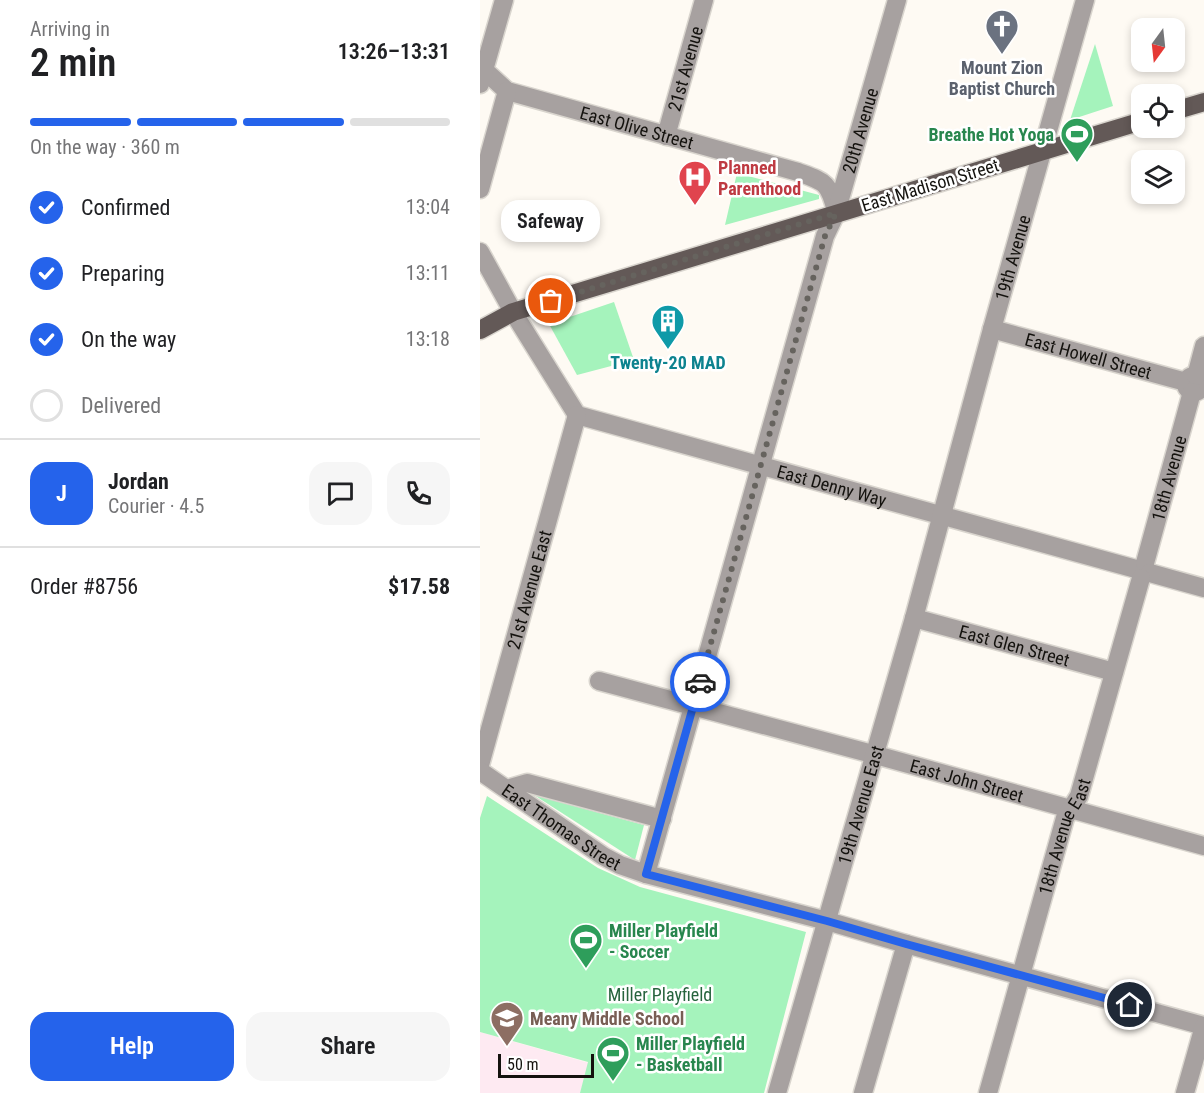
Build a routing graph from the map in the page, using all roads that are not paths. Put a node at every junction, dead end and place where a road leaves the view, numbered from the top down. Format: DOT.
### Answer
graph roads {
  1 [pos="504,0"];
  2 [pos="704,0"];
  3 [pos="897,0"];
  4 [pos="1085,0"];
  5 [pos="481,80"];
  6 [pos="505,99"];
  7 [pos="1204,102"];
  8 [pos="1185,108"];
  9 [pos="1131,124"];
  10 [pos="666,136"];
  11 [pos="1041,152"];
  12 [pos="852,155"];
  13 [pos="798,172"];
  14 [pos="829,176"];
  15 [pos="480,189"];
  16 [pos="843,190"];
  17 [pos="836,213"];
  18 [pos="480,252"];
  19 [pos="513,312"];
  20 [pos="992,328"];
  21 [pos="480,330"];
  22 [pos="1204,346"];
  23 [pos="1196,385"];
  24 [pos="577,415"];
  25 [pos="761,466"];
  26 [pos="943,515"];
  27 [pos="1143,571"];
  28 [pos="1204,588"];
  29 [pos="914,618"];
  30 [pos="1114,672"];
  31 [pos="599,681"];
  32 [pos="694,707"];
  33 [pos="876,755"];
  34 [pos="480,765"];
  35 [pos="480,771"];
  36 [pos="507,789"];
  37 [pos="1071,808"];
  38 [pos="662,819"];
  39 [pos="1204,846"];
  40 [pos="646,874"];
  41 [pos="827,921"];
  42 [pos="906,944"];
  43 [pos="1021,976"];
  44 [pos="1204,1026"];
  45 [pos="777,1093"];
  46 [pos="863,1093"];
  47 [pos="988,1093"];
  48 [pos="1185,1093"];
  1 -- 5 [label="street"];
  2 -- 10 [label="street, 21st Avenue"];
  3 -- 12 [label="street, 20th Avenue"];
  4 -- 11 [label="street, 19th Avenue"];
  5 -- 6 [label="street, East Olive Street"];
  6 -- 10 [label="street, East Olive Street"];
  6 -- 15 [label="street"];
  7 -- 8 [label="main road"];
  9 -- 11 [label="main road, East Madison Street"];
  10 -- 13 [label="street, East Olive Street"];
  11 -- 17 [label="main road, East Madison Street"];
  11 -- 20 [label="street, 19th Avenue"];
  12 -- 14 [label="street"];
  12 -- 16 [label="street, 20th Avenue"];
  13 -- 14 [label="street, East Olive Street"];
  13 -- 17 [label="street, East Olive Street"];
  14 -- 16 [label="street"];
  16 -- 17 [label="street, 20th Avenue"];
  17 -- 19 [label="main road, East Madison Street"];
  17 -- 25 [label="street, 20th Avenue"];
  18 -- 19 [label="street"];
  19 -- 21 [label="main road, East Madison Street"];
  19 -- 24 [label="street"];
  20 -- 23 [label="street, East Howell Street"];
  20 -- 26 [label="street, 19th Avenue"];
  22 -- 23 [label="street, 18th Avenue"];
  23 -- 27 [label="street, 18th Avenue"];
  24 -- 25 [label="street, East Denny Way"];
  24 -- 34 [label="street, 21st Avenue East"];
  25 -- 26 [label="street, East Denny Way"];
  25 -- 32 [label="street, 20th Avenue"];
  26 -- 27 [label="street, East Denny Way"];
  26 -- 29 [label="street, 19th Avenue East"];
  27 -- 28 [label="street, East Denny Way"];
  27 -- 30 [label="street, 18th Avenue East"];
  29 -- 30 [label="street, East Glen Street"];
  29 -- 33 [label="street, 19th Avenue East"];
  30 -- 37 [label="street, 18th Avenue East"];
  31 -- 32 [label="street, East John Street"];
  32 -- 33 [label="street, East John Street"];
  32 -- 38 [label="street, 20th Avenue"];
  33 -- 37 [label="street, East John Street"];
  33 -- 41 [label="street, 19th Avenue East"];
  35 -- 36 [label="street, East Thomas Street"];
  36 -- 38 [label="street"];
  36 -- 40 [label="street, East Thomas Street"];
  37 -- 39 [label="street, East John Street"];
  37 -- 43 [label="street, 18th Avenue East"];
  38 -- 40 [label="street, 20th Avenue"];
  40 -- 41 [label="street, East Thomas Street"];
  41 -- 42 [label="street, East Thomas Street"];
  41 -- 45 [label="street, 19th Avenue East"];
  42 -- 43 [label="street, East Thomas Street"];
  42 -- 46 [label="street"];
  43 -- 44 [label="street, East Thomas Street"];
  43 -- 47 [label="street, 18th Avenue East"];
  44 -- 48 [label="street"];
}
